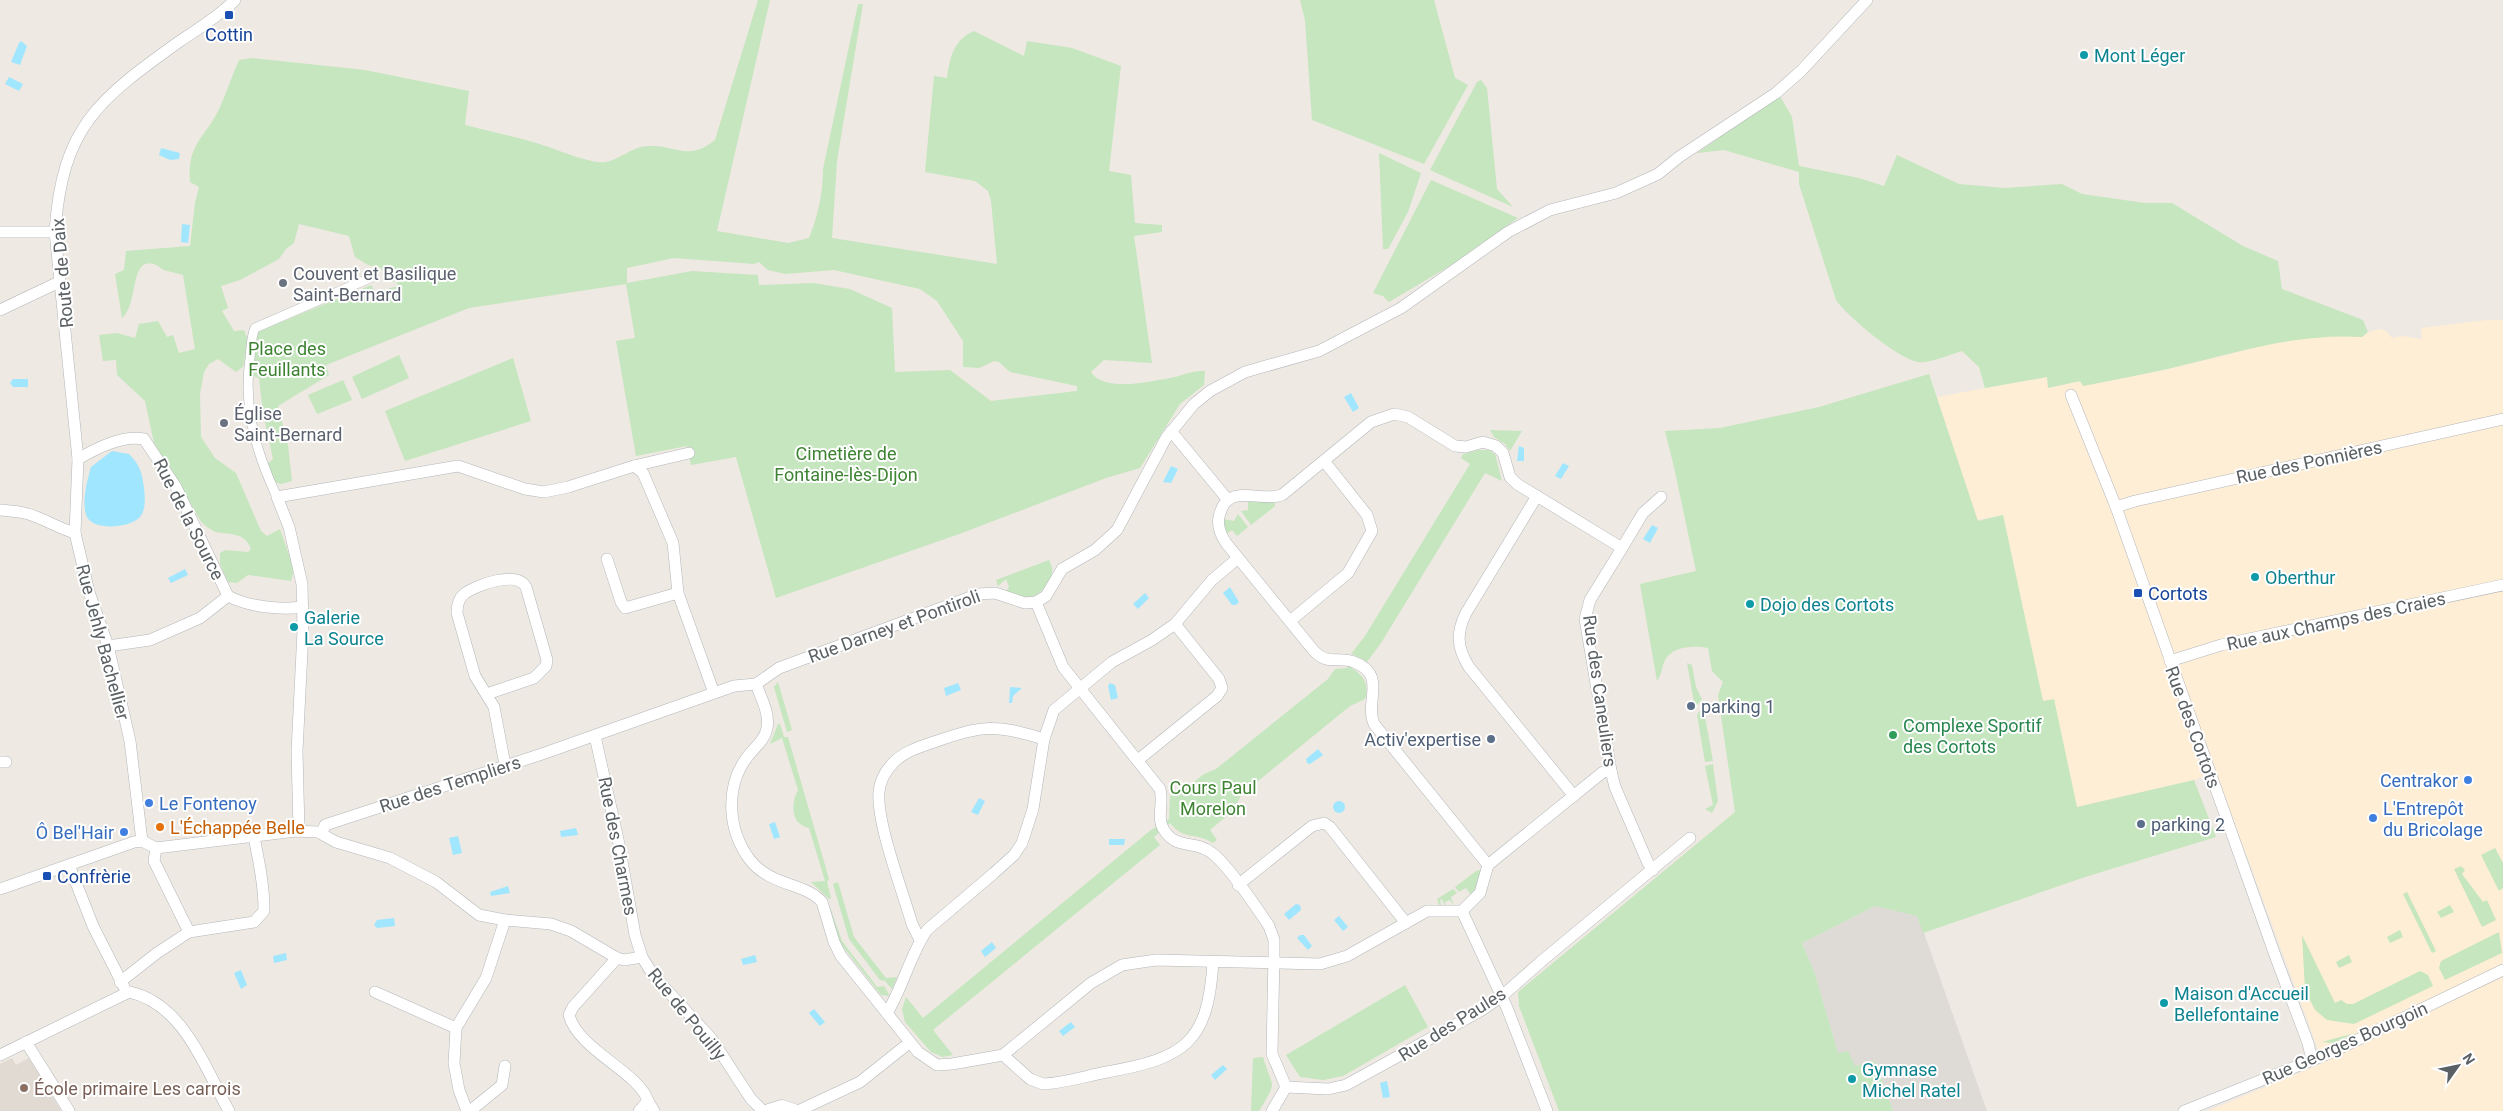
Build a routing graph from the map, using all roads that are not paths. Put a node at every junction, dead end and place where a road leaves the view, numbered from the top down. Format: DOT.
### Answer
graph roads {
  1 [pos="235,0"];
  2 [pos="1866,0"];
  3 [pos="0,232"];
  4 [pos="55,232"];
  5 [pos="372,277"];
  6 [pos="59,282"];
  7 [pos="0,310"];
  8 [pos="2072,395"];
  9 [pos="2503,419"];
  10 [pos="1171,431"];
  11 [pos="689,453"];
  12 [pos="78,458"];
  13 [pos="1324,461"];
  14 [pos="634,466"];
  15 [pos="1537,496"];
  16 [pos="277,497"];
  17 [pos="1661,497"];
  18 [pos="1228,500"];
  19 [pos="2116,508"];
  20 [pos="0,510"];
  21 [pos="75,533"];
  22 [pos="1622,548"];
  23 [pos="1238,558"];
  24 [pos="607,559"];
  25 [pos="2503,585"];
  26 [pos="678,593"];
  27 [pos="228,596"];
  28 [pos="1036,602"];
  29 [pos="303,606"];
  30 [pos="1290,621"];
  31 [pos="1175,624"];
  32 [pos="108,646"];
  33 [pos="2170,661"];
  34 [pos="756,684"];
  35 [pos="1080,688"];
  36 [pos="714,693"];
  37 [pos="486,694"];
  38 [pos="596,736"];
  39 [pos="1044,739"];
  40 [pos="1138,760"];
  41 [pos="505,765"];
  42 [pos="1611,771"];
  43 [pos="1574,796"];
  44 [pos="299,831"];
  45 [pos="322,833"];
  46 [pos="254,837"];
  47 [pos="1690,838"];
  48 [pos="142,841"];
  49 [pos="156,848"];
  50 [pos="69,865"];
  51 [pos="1488,865"];
  52 [pos="1653,870"];
  53 [pos="1238,885"];
  54 [pos="0,889"];
  55 [pos="1462,911"];
  56 [pos="505,920"];
  57 [pos="1406,923"];
  58 [pos="189,932"];
  59 [pos="920,940"];
  60 [pos="642,957"];
  61 [pos="617,958"];
  62 [pos="1213,962"];
  63 [pos="1274,964"];
  64 [pos="2503,970"];
  65 [pos="120,982"];
  66 [pos="129,992"];
  67 [pos="375,992"];
  68 [pos="1502,996"];
  69 [pos="887,1013"];
  70 [pos="456,1028"];
  71 [pos="26,1042"];
  72 [pos="909,1043"];
  73 [pos="0,1055"];
  74 [pos="1003,1055"];
  75 [pos="2312,1060"];
  76 [pos="505,1066"];
  77 [pos="1286,1087"];
  78 [pos="648,1101"];
  79 [pos="69,1111"];
  80 [pos="229,1111"];
  81 [pos="468,1111"];
  82 [pos="639,1111"];
  83 [pos="654,1111"];
  84 [pos="762,1111"];
  85 [pos="769,1111"];
  86 [pos="794,1111"];
  87 [pos="798,1111"];
  88 [pos="1272,1111"];
  89 [pos="1547,1111"];
  90 [pos="2185,1111"];
  1 -- 4 [label="street, Route de Daix"];
  2 -- 10 [label="street"];
  3 -- 4 [label="street"];
  4 -- 6 [label="street, Route de Daix"];
  5 -- 16 [label="street"];
  6 -- 7 [label="street"];
  6 -- 12 [label="street, Route de Daix"];
  8 -- 19 [label="street, Rue des Cortots"];
  9 -- 19 [label="street, Rue des Ponnières"];
  10 -- 18 [label="street"];
  10 -- 28 [label="street"];
  11 -- 14 [label="street"];
  12 -- 21 [label="street, Route de Daix"];
  12 -- 27 [label="street, Rue de la Source"];
  13 -- 15 [label="street"];
  13 -- 18 [label="street"];
  13 -- 30 [label="street"];
  14 -- 16 [label="street"];
  14 -- 26 [label="street"];
  15 -- 22 [label="street"];
  15 -- 43 [label="street"];
  16 -- 29 [label="street"];
  17 -- 22 [label="street, Rue des Caneuliers"];
  18 -- 23 [label="street"];
  19 -- 33 [label="street, Rue des Cortots"];
  20 -- 21 [label="street"];
  21 -- 32 [label="street, Rue Jehly Bachellier"];
  22 -- 42 [label="street, Rue des Caneuliers"];
  23 -- 30 [label="street"];
  23 -- 31 [label="street"];
  24 -- 26 [label="street"];
  25 -- 33 [label="street, Rue aux Champs des Craies"];
  26 -- 36 [label="street"];
  27 -- 29 [label="street, Rue de la Source"];
  27 -- 32 [label="street"];
  28 -- 34 [label="street, Rue Darney et Pontiroli"];
  28 -- 35 [label="street"];
  29 -- 44 [label="street"];
  30 -- 51 [label="street"];
  31 -- 35 [label="street"];
  31 -- 40 [label="street"];
  32 -- 48 [label="street, Rue Jehly Bachellier"];
  33 -- 75 [label="street, Rue des Cortots"];
  34 -- 36 [label="street, Rue des Templiers"];
  34 -- 69 [label="street"];
  35 -- 39 [label="street"];
  35 -- 40 [label="street"];
  36 -- 38 [label="street, Rue des Templiers"];
  37 -- 37 [label="street"];
  37 -- 41 [label="street"];
  38 -- 41 [label="street, Rue des Templiers"];
  38 -- 60 [label="street, Rue des Charmes"];
  39 -- 59 [label="street"];
  39 -- 59 [label="street"];
  40 -- 53 [label="street"];
  41 -- 45 [label="street, Rue des Templiers"];
  42 -- 43 [label="street"];
  42 -- 52 [label="street, Rue des Caneuliers"];
  43 -- 51 [label="street"];
  44 -- 45 [label="street"];
  44 -- 46 [label="street"];
  45 -- 56 [label="street"];
  46 -- 49 [label="street"];
  46 -- 58 [label="street"];
  47 -- 52 [label="street, Rue des Paules"];
  48 -- 49 [label="street"];
  48 -- 50 [label="street"];
  49 -- 58 [label="street"];
  50 -- 54 [label="street"];
  50 -- 65 [label="street"];
  51 -- 55 [label="street"];
  52 -- 68 [label="street, Rue des Paules"];
  53 -- 57 [label="street"];
  53 -- 63 [label="street"];
  55 -- 57 [label="street"];
  55 -- 68 [label="street"];
  56 -- 61 [label="street"];
  56 -- 70 [label="street"];
  57 -- 63 [label="street"];
  58 -- 65 [label="street"];
  59 -- 69 [label="street"];
  60 -- 61 [label="street, Rue de Pouilly"];
  60 -- 84 [label="street, Rue de Pouilly"];
  61 -- 78 [label="street"];
  62 -- 63 [label="street"];
  62 -- 74 [label="street"];
  62 -- 74 [label="street"];
  63 -- 77 [label="street"];
  64 -- 75 [label="street, Rue Georges Bourgoin"];
  65 -- 66 [label="street"];
  66 -- 71 [label="street"];
  66 -- 80 [label="street"];
  67 -- 70 [label="street"];
  68 -- 77 [label="street, Rue des Paules"];
  68 -- 89 [label="street"];
  69 -- 72 [label="street"];
  70 -- 81 [label="street"];
  71 -- 73 [label="street"];
  71 -- 79 [label="street"];
  72 -- 74 [label="street"];
  72 -- 87 [label="street"];
  75 -- 90 [label="street, Rue Georges Bourgoin"];
  76 -- 81 [label="street"];
  77 -- 88 [label="street"];
  78 -- 82 [label="street"];
  78 -- 83 [label="street"];
  85 -- 86 [label="street"];
}
